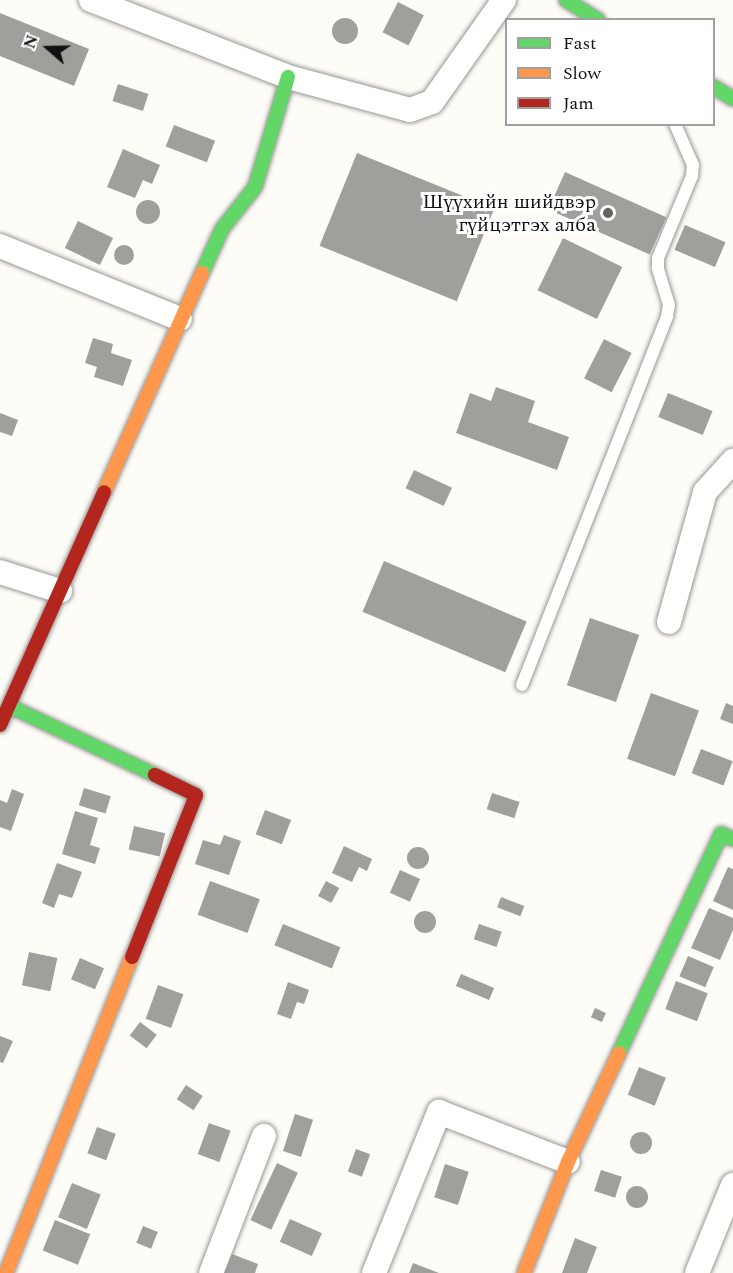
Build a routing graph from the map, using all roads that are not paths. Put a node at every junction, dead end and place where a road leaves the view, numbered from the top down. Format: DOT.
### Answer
graph roads {
  1 [pos="91,0"];
  2 [pos="504,0"];
  3 [pos="566,0"];
  4 [pos="595,18"];
  5 [pos="288,77"];
  6 [pos="715,88"];
  7 [pos="733,99"];
  8 [pos="676,126"];
  9 [pos="0,246"];
  10 [pos="180,319"];
  11 [pos="733,461"];
  12 [pos="0,572"];
  13 [pos="60,591"];
  14 [pos="669,622"];
  15 [pos="522,685"];
  16 [pos="9,706"];
  17 [pos="0,725"];
  18 [pos="733,839"];
  19 [pos="264,1136"];
  20 [pos="567,1162"];
  21 [pos="733,1185"];
  22 [pos="6,1273"];
  23 [pos="211,1273"];
  24 [pos="374,1273"];
  25 [pos="524,1273"];
  26 [pos="697,1273"];
  1 -- 5 [label="street"];
  2 -- 5 [label="street"];
  3 -- 4 [label="street"];
  5 -- 10 [label="street"];
  6 -- 7 [label="street"];
  8 -- 15 [label="lane"];
  9 -- 10 [label="street"];
  10 -- 13 [label="street"];
  11 -- 14 [label="street"];
  12 -- 13 [label="street"];
  13 -- 16 [label="street"];
  16 -- 17 [label="street"];
  16 -- 22 [label="street"];
  18 -- 20 [label="street"];
  19 -- 23 [label="street"];
  20 -- 24 [label="street"];
  20 -- 25 [label="street"];
  21 -- 26 [label="street"];
}
